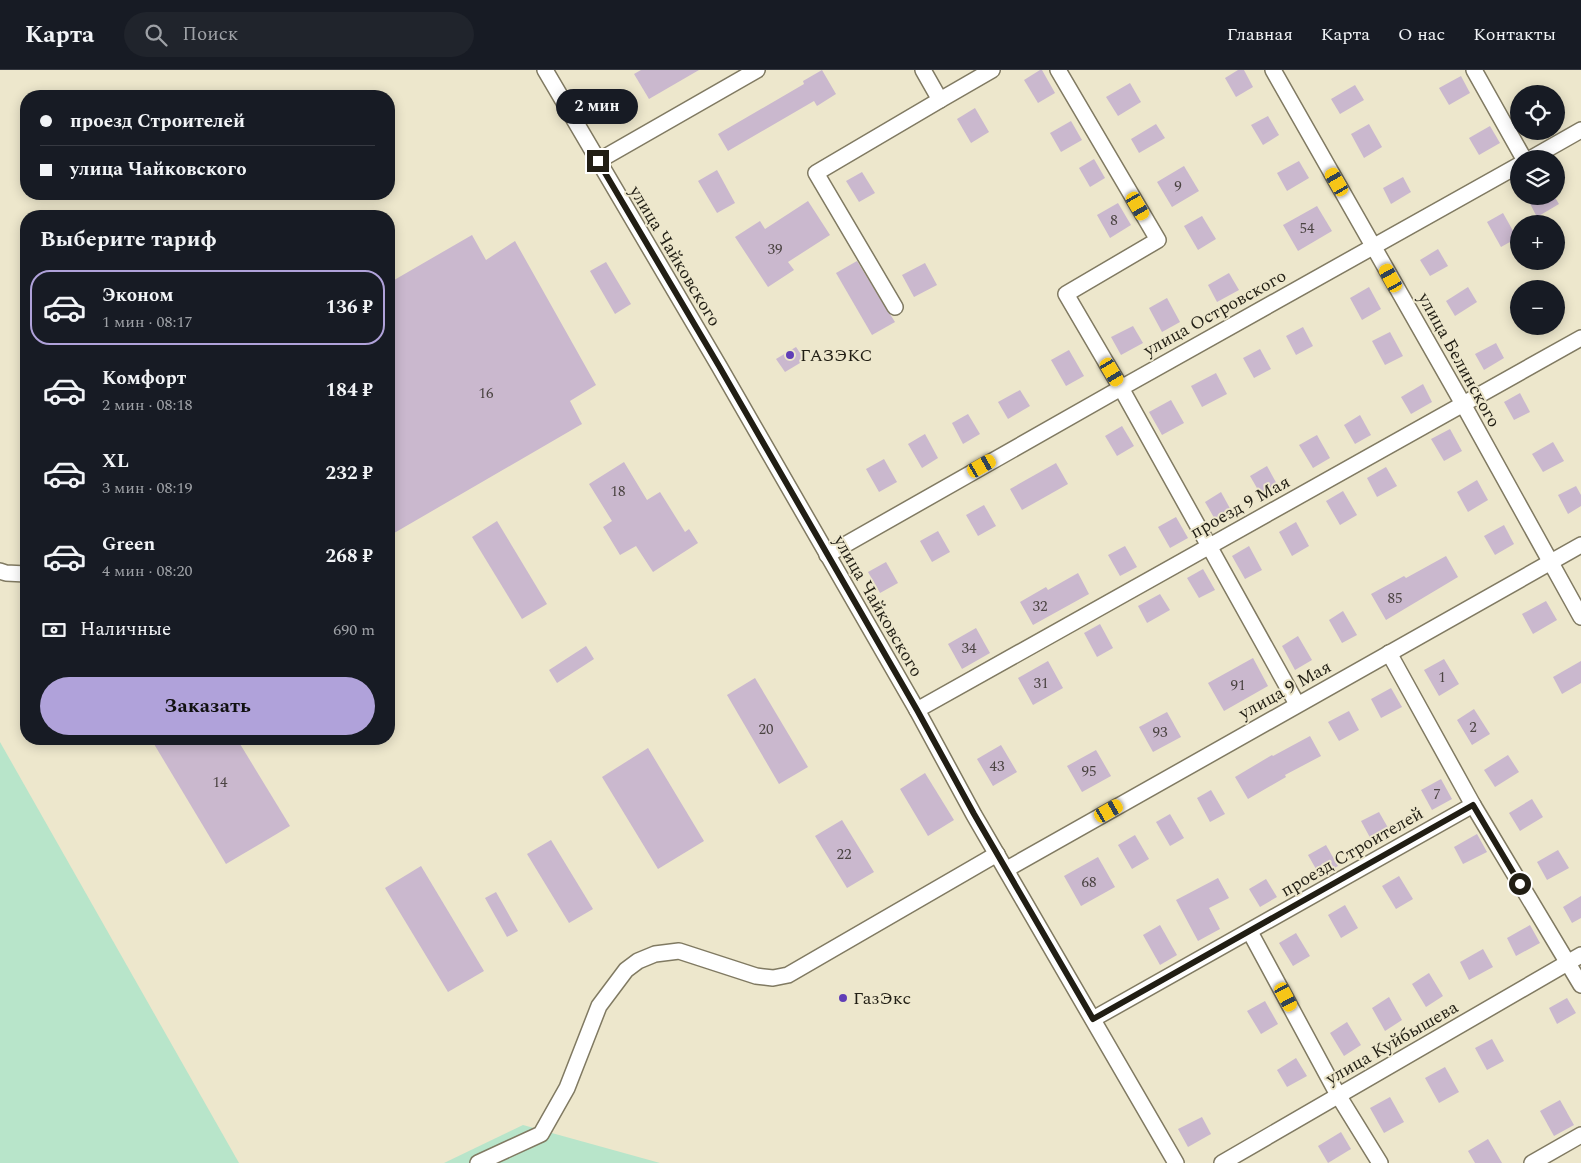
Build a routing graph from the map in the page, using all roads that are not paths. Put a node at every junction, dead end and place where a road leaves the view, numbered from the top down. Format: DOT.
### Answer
graph roads {
  1 [pos="545,70"];
  2 [pos="757,70"];
  3 [pos="923,70"];
  4 [pos="992,70"];
  5 [pos="1058,70"];
  6 [pos="1273,70"];
  7 [pos="1474,70"];
  8 [pos="940,100"];
  9 [pos="1581,130"];
  10 [pos="1519,150"];
  11 [pos="1546,150"];
  12 [pos="598,161"];
  13 [pos="1510,170"];
  14 [pos="1374,246"];
  15 [pos="895,307"];
  16 [pos="1581,338"];
  17 [pos="1121,388"];
  18 [pos="1463,404"];
  19 [pos="1581,545"];
  20 [pos="1208,547"];
  21 [pos="827,555"];
  22 [pos="1550,562"];
  23 [pos="0,570"];
  24 [pos="20,574"];
  25 [pos="1581,617"];
  26 [pos="1389,653"];
  27 [pos="1297,704"];
  28 [pos="917,710"];
  29 [pos="1473,805"];
  30 [pos="997,854"];
  31 [pos="1007,869"];
  32 [pos="1250,932"];
  33 [pos="1574,959"];
  34 [pos="1581,985"];
  35 [pos="1093,1019"];
  36 [pos="1338,1095"];
  37 [pos="1581,1135"];
  38 [pos="478,1163"];
  39 [pos="1176,1163"];
  40 [pos="1222,1163"];
  41 [pos="1380,1163"];
  42 [pos="1532,1163"];
  1 -- 12 [label="street, улица Чайковского"];
  2 -- 12 [label="street"];
  3 -- 8 [label="street"];
  4 -- 8 [label="street"];
  5 -- 17 [label="street"];
  6 -- 14 [label="street, улица Белинского"];
  7 -- 10 [label="street"];
  8 -- 15 [label="street"];
  9 -- 11 [label="street"];
  12 -- 21 [label="street, улица Чайковского"];
  13 -- 14 [label="street, улица Островского"];
  14 -- 17 [label="street, улица Островского"];
  14 -- 18 [label="street, улица Белинского"];
  16 -- 18 [label="street, проезд 9 Мая"];
  17 -- 20 [label="street"];
  17 -- 21 [label="street, улица Островского"];
  18 -- 20 [label="street, проезд 9 Мая"];
  18 -- 22 [label="street, улица Белинского"];
  19 -- 22 [label="street, улица 9 Мая"];
  20 -- 27 [label="street"];
  20 -- 28 [label="street, проезд 9 Мая"];
  21 -- 28 [label="street, улица Чайковского"];
  22 -- 25 [label="street, улица Белинского"];
  22 -- 26 [label="street, улица 9 Мая"];
  23 -- 24 [label="street"];
  26 -- 27 [label="street, улица 9 Мая"];
  26 -- 29 [label="street"];
  27 -- 31 [label="street, улица 9 Мая"];
  28 -- 30 [label="street, улица Чайковского"];
  29 -- 32 [label="street, проезд Строителей"];
  29 -- 33 [label="street"];
  30 -- 31 [label="street, улица Чайковского"];
  30 -- 38 [label="street"];
  31 -- 35 [label="street, улица Чайковского"];
  32 -- 35 [label="street, проезд Строителей"];
  32 -- 36 [label="street"];
  33 -- 34 [label="street"];
  33 -- 36 [label="street, улица Куйбышева"];
  35 -- 39 [label="street, улица Чайковского"];
  36 -- 40 [label="street, улица Куйбышева"];
  36 -- 41 [label="street"];
  37 -- 42 [label="street"];
}
